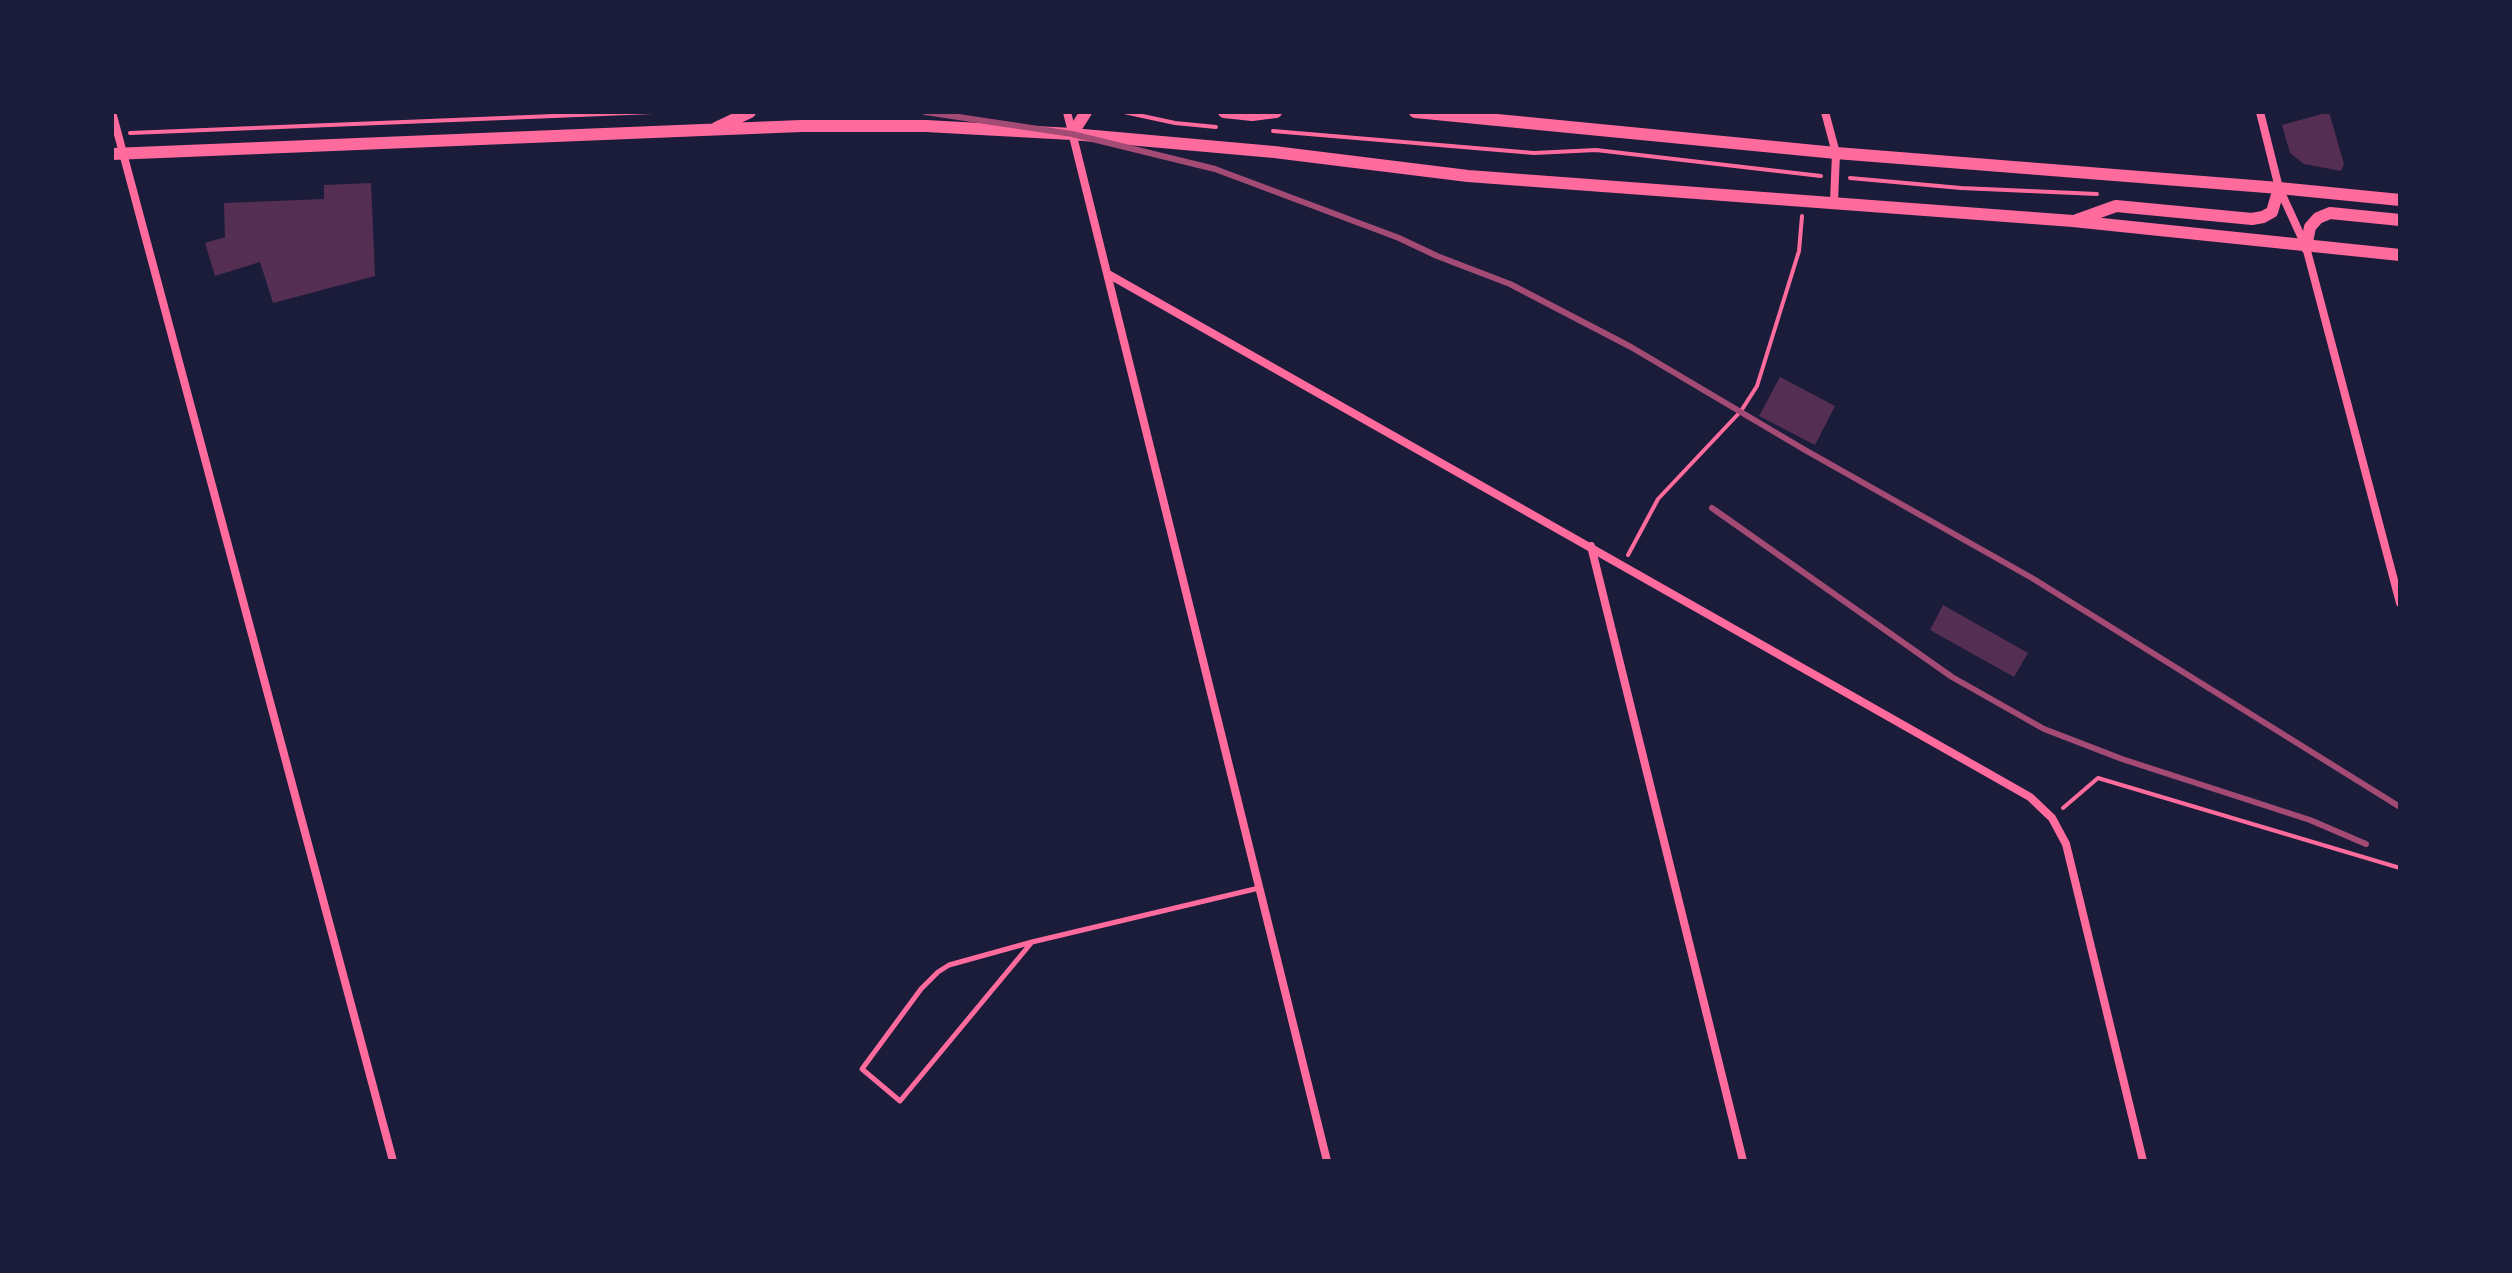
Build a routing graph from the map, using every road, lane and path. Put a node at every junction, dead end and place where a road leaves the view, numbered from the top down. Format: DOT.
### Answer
graph roads {
  1 [pos="112,112"];
  2 [pos="653,112"];
  3 [pos="750,112"];
  4 [pos="1067,112"];
  5 [pos="1086,112"];
  6 [pos="1124,112"];
  7 [pos="1224,112"];
  8 [pos="1276,112"];
  9 [pos="1415,112"];
  10 [pos="1825,112"];
  11 [pos="2260,112"];
  12 [pos="1440,114"];
  13 [pos="1217,127"];
  14 [pos="1260,130"];
  15 [pos="709,131"];
  16 [pos="119,133"];
  17 [pos="1072,134"];
  18 [pos="118,153"];
  19 [pos="1836,153"];
  20 [pos="1835,177"];
  21 [pos="2279,188"];
  22 [pos="2100,194"];
  23 [pos="1803,200"];
  24 [pos="2400,200"];
  25 [pos="1834,202"];
  26 [pos="2400,220"];
  27 [pos="2073,221"];
  28 [pos="2306,247"];
  29 [pos="2400,255"];
  30 [pos="1108,274"];
  31 [pos="1591,546"];
  32 [pos="1623,565"];
  33 [pos="2400,603"];
  34 [pos="2052,818"];
  35 [pos="2400,868"];
  36 [pos="1260,887"];
  37 [pos="1032,942"];
  38 [pos="393,1161"];
  39 [pos="1327,1161"];
  40 [pos="1743,1161"];
  41 [pos="2143,1161"];
  1 -- 16 [label="street"];
  2 -- 16 [label="path"];
  3 -- 15 [label="main road"];
  4 -- 17 [label="street"];
  5 -- 17 [label="main road"];
  6 -- 13 [label="path"];
  7 -- 8 [label="main road"];
  9 -- 12 [label="main road"];
  10 -- 19 [label="street"];
  11 -- 21 [label="street"];
  12 -- 19 [label="main road"];
  14 -- 20 [label="path"];
  15 -- 17 [label="main road"];
  15 -- 18 [label="main road"];
  16 -- 18 [label="street"];
  17 -- 23 [label="main road"];
  17 -- 30 [label="street"];
  18 -- 38 [label="street"];
  19 -- 20 [label="street"];
  19 -- 21 [label="main road"];
  20 -- 22 [label="path"];
  20 -- 25 [label="street"];
  21 -- 24 [label="main road"];
  21 -- 27 [label="main road"];
  21 -- 28 [label="street"];
  23 -- 25 [label="main road"];
  23 -- 32 [label="path"];
  25 -- 27 [label="main road"];
  26 -- 28 [label="main road"];
  27 -- 28 [label="main road"];
  28 -- 29 [label="main road"];
  28 -- 33 [label="street"];
  30 -- 31 [label="street"];
  30 -- 36 [label="street"];
  31 -- 32 [label="street"];
  31 -- 40 [label="street"];
  32 -- 34 [label="street"];
  34 -- 35 [label="path"];
  34 -- 41 [label="street"];
  36 -- 37 [label="lane"];
  36 -- 39 [label="street"];
  37 -- 37 [label="lane"];
}
